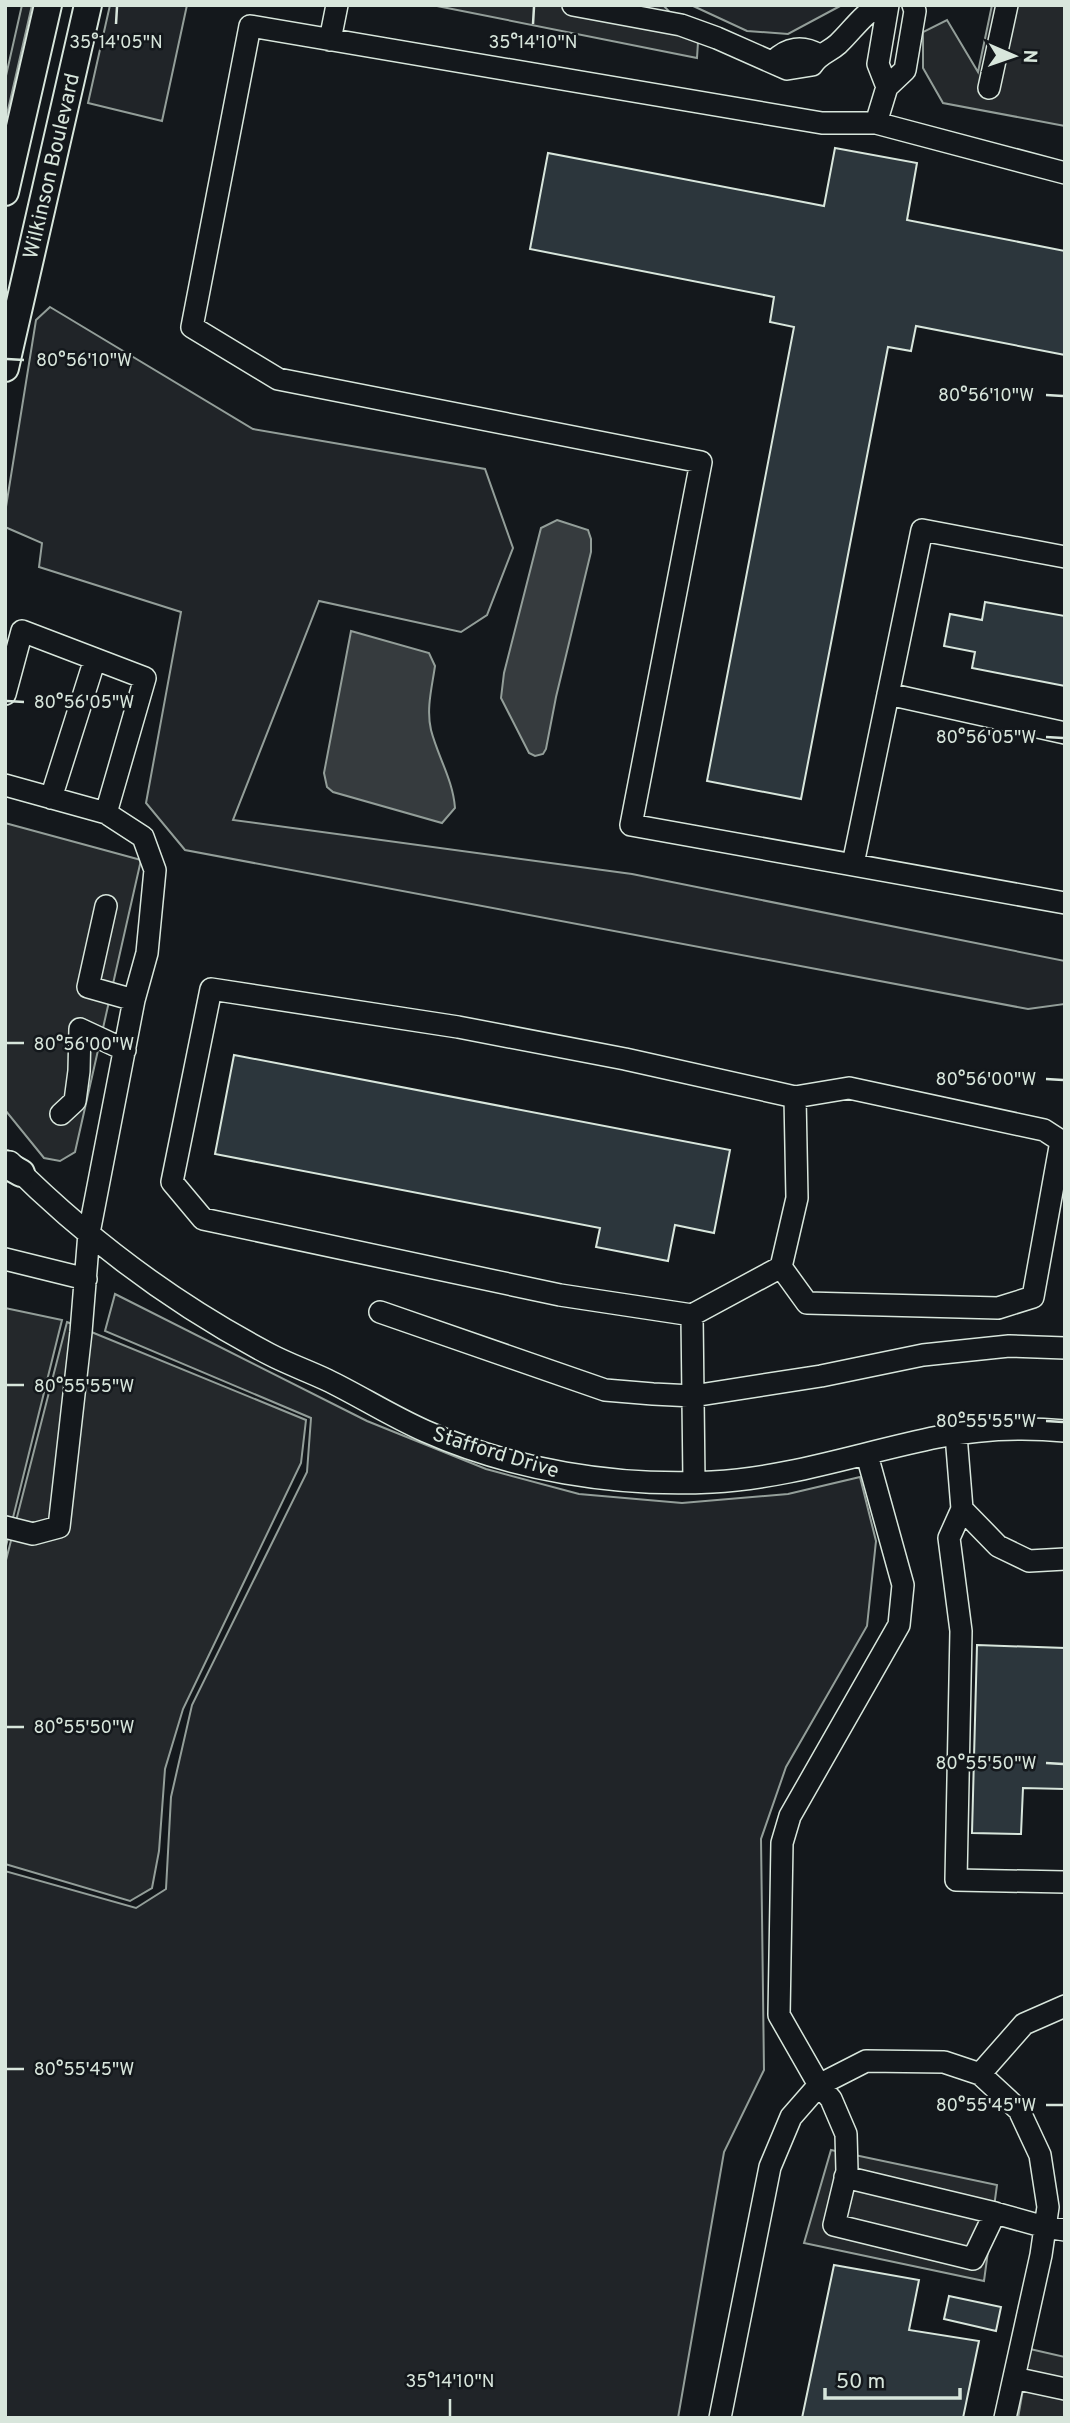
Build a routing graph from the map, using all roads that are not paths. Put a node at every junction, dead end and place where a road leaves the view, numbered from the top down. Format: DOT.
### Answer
graph roads {
  1 [pos="48,5"];
  2 [pos="88,5"];
  3 [pos="337,5"];
  4 [pos="573,5"];
  5 [pos="881,5"];
  6 [pos="888,5"];
  7 [pos="913,5"];
  8 [pos="1007,5"];
  9 [pos="330,40"];
  10 [pos="887,87"];
  11 [pos="989,88"];
  12 [pos="876,123"];
  13 [pos="1065,173"];
  14 [pos="5,192"];
  15 [pos="5,368"];
  16 [pos="1065,557"];
  17 [pos="95,659"];
  18 [pos="5,694"];
  19 [pos="888,694"];
  20 [pos="1065,733"];
  21 [pos="5,785"];
  22 [pos="51,798"];
  23 [pos="106,813"];
  24 [pos="853,864"];
  25 [pos="1065,903"];
  26 [pos="106,906"];
  27 [pos="134,1000"];
  28 [pos="125,1050"];
  29 [pos="795,1097"];
  30 [pos="61,1114"];
  31 [pos="10,1165"];
  32 [pos="89,1233"];
  33 [pos="5,1259"];
  34 [pos="781,1267"];
  35 [pos="86,1279"];
  36 [pos="380,1312"];
  37 [pos="692,1315"];
  38 [pos="1065,1348"];
  39 [pos="693,1396"];
  40 [pos="1065,1431"];
  41 [pos="956,1434"];
  42 [pos="867,1455"];
  43 [pos="694,1482"];
  44 [pos="962,1509"];
  45 [pos="5,1527"];
  46 [pos="1065,1559"];
  47 [pos="1065,1882"];
  48 [pos="1065,2006"];
  49 [pos="980,2074"];
  50 [pos="819,2085"];
  51 [pos="845,2177"];
  52 [pos="995,2213"];
  53 [pos="1055,2229"];
  54 [pos="1014,2378"];
  55 [pos="1065,2389"];
  56 [pos="720,2418"];
  57 [pos="1005,2418"];
  1 -- 14 [label="main road, Wilkinson Boulevard"];
  2 -- 15 [label="main road, Wilkinson Boulevard"];
  3 -- 9 [label="street"];
  4 -- 5 [label="street"];
  6 -- 10 [label="street"];
  7 -- 10 [label="street"];
  8 -- 11 [label="street"];
  9 -- 12 [label="street"];
  9 -- 24 [label="street"];
  10 -- 12 [label="street"];
  12 -- 13 [label="street"];
  16 -- 19 [label="street"];
  17 -- 18 [label="street"];
  17 -- 22 [label="street"];
  17 -- 23 [label="street"];
  19 -- 20 [label="street"];
  19 -- 24 [label="street"];
  21 -- 22 [label="street"];
  22 -- 23 [label="street"];
  23 -- 27 [label="street"];
  24 -- 25 [label="street"];
  26 -- 27 [label="street"];
  27 -- 28 [label="street"];
  28 -- 30 [label="street"];
  28 -- 32 [label="street"];
  29 -- 34 [label="street"];
  29 -- 34 [label="street"];
  29 -- 37 [label="street"];
  31 -- 32 [label="street, Stafford Drive"];
  32 -- 35 [label="street"];
  32 -- 43 [label="street, Stafford Drive"];
  33 -- 35 [label="street"];
  34 -- 37 [label="street"];
  35 -- 45 [label="street"];
  36 -- 39 [label="street"];
  37 -- 39 [label="street"];
  38 -- 39 [label="street"];
  39 -- 43 [label="street"];
  40 -- 41 [label="street, Stafford Drive"];
  41 -- 42 [label="street, Stafford Drive"];
  41 -- 44 [label="street"];
  42 -- 43 [label="street, Stafford Drive"];
  42 -- 50 [label="street"];
  44 -- 46 [label="street"];
  44 -- 47 [label="street"];
  48 -- 49 [label="street"];
  49 -- 50 [label="street"];
  49 -- 53 [label="street"];
  50 -- 51 [label="street"];
  50 -- 56 [label="street"];
  51 -- 52 [label="street"];
  51 -- 52 [label="street"];
  52 -- 53 [label="street"];
  53 -- 54 [label="street"];
  54 -- 55 [label="street"];
  54 -- 57 [label="street"];
}
